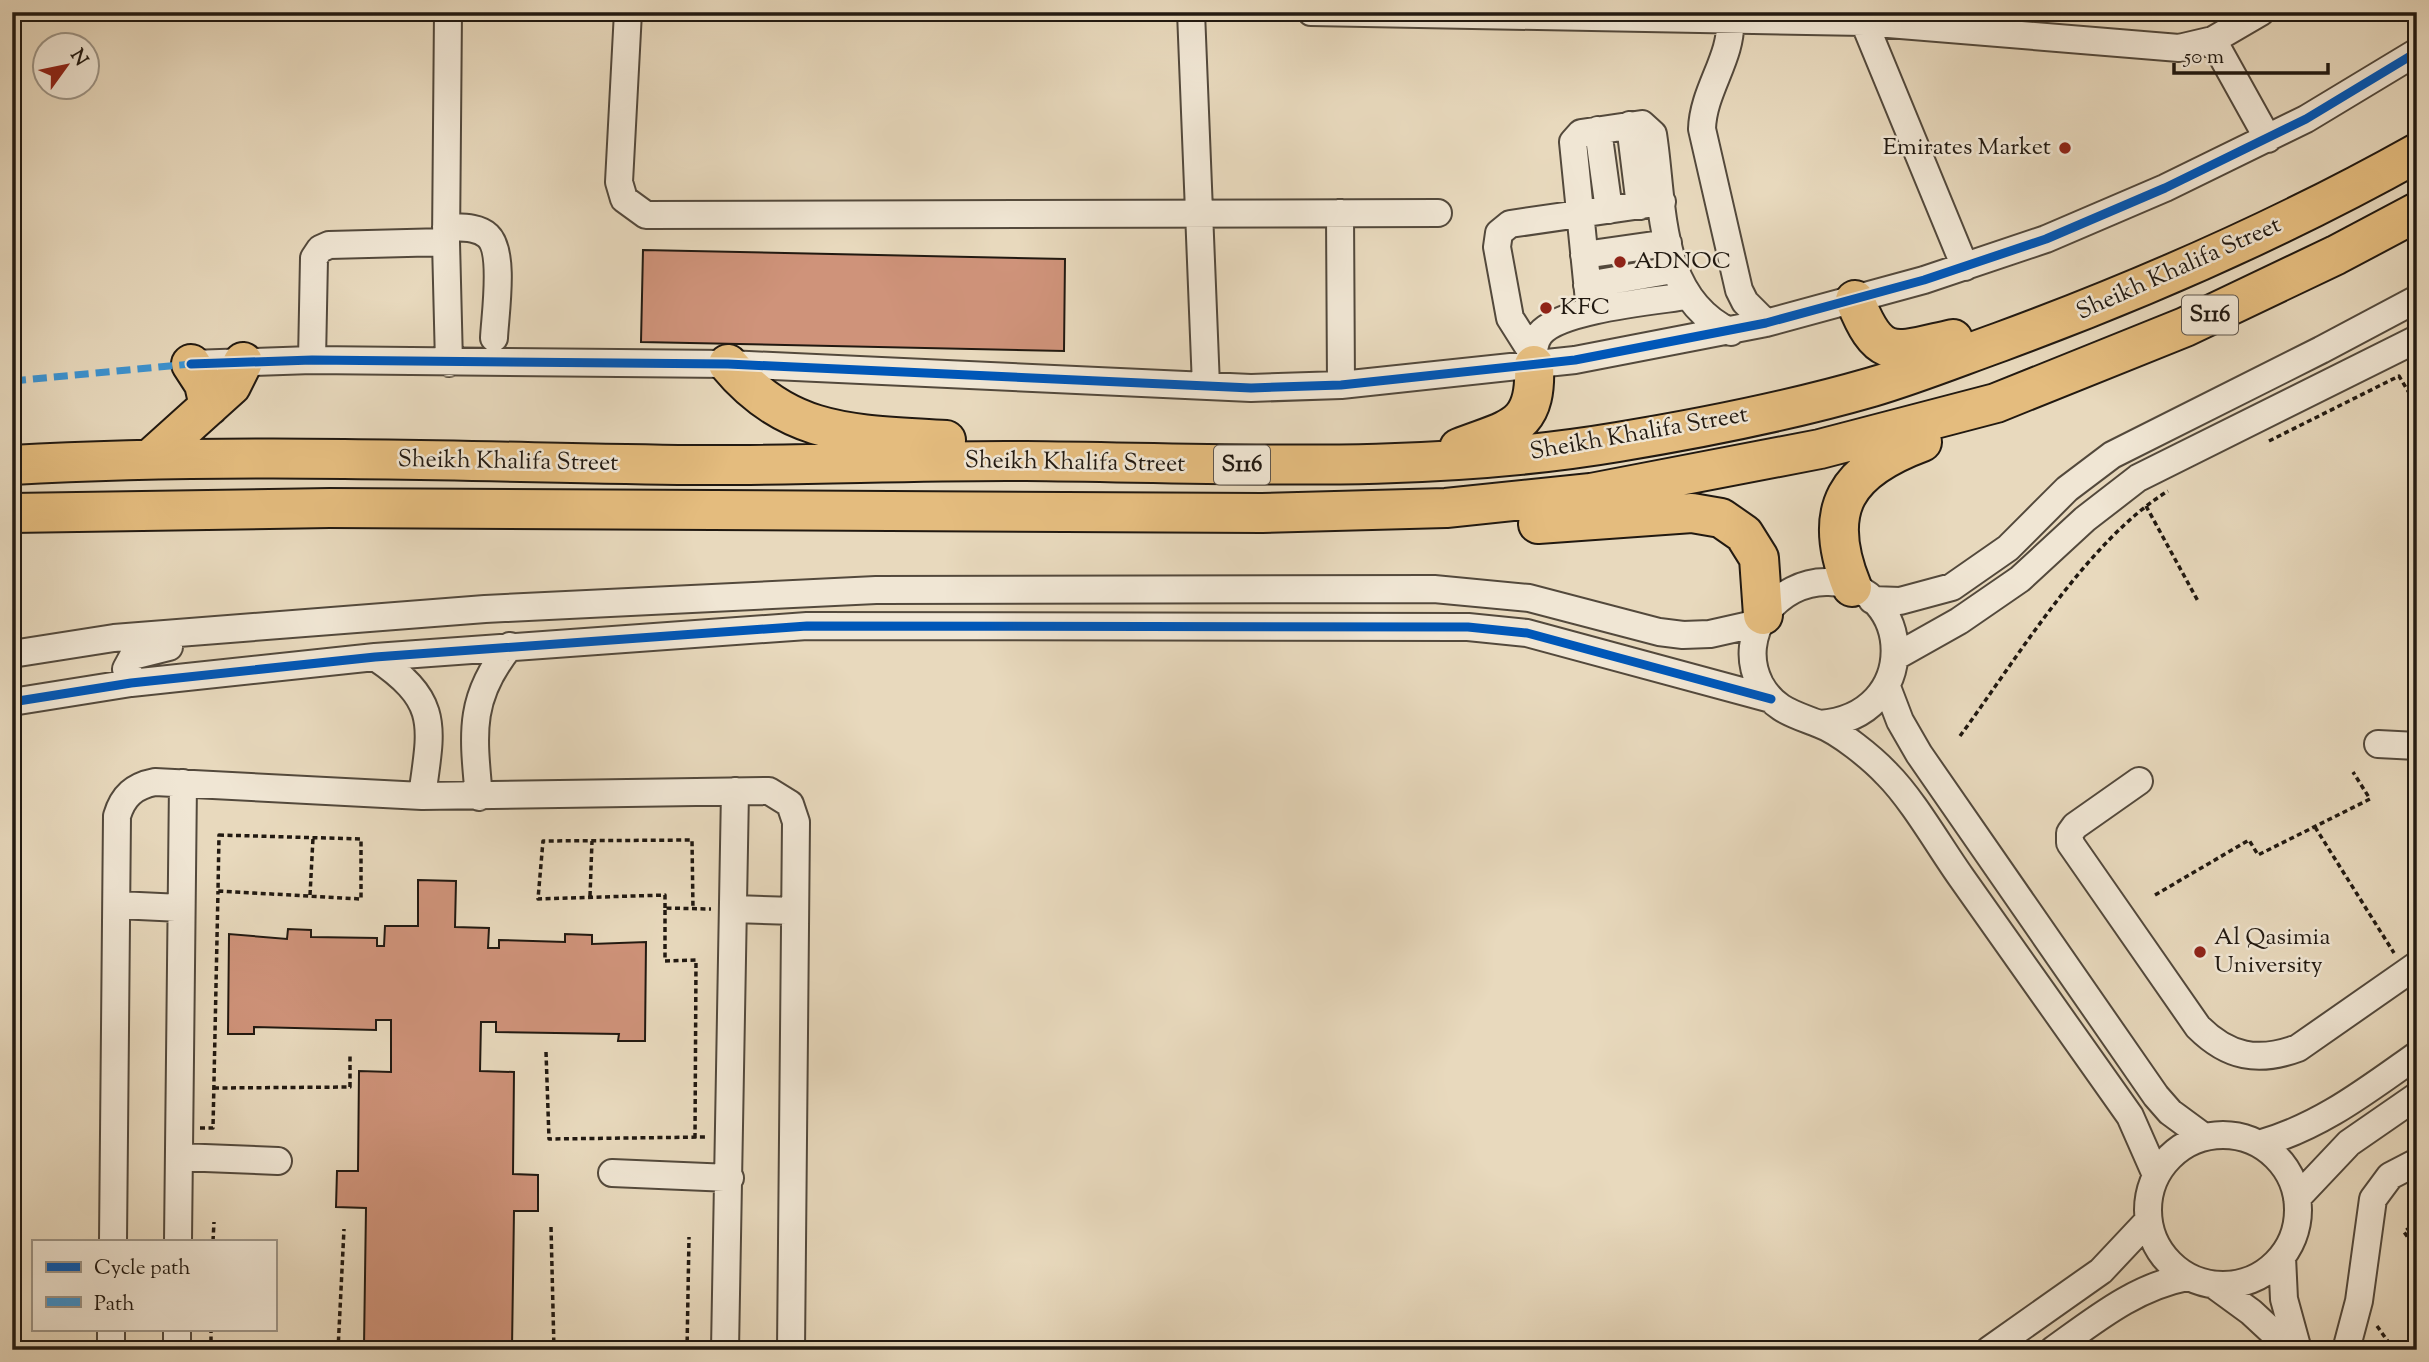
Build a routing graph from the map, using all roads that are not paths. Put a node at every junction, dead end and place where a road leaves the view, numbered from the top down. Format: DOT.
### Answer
graph roads {
  1 [pos="448,12"];
  2 [pos="628,12"];
  3 [pos="1191,12"];
  4 [pos="1311,12"];
  5 [pos="2261,12"];
  6 [pos="1450,14"];
  7 [pos="1532,15"];
  8 [pos="1588,15"];
  9 [pos="1730,19"];
  10 [pos="1864,22"];
  11 [pos="2213,40"];
  12 [pos="2417,52"];
  13 [pos="1598,130"];
  14 [pos="2417,130"];
  15 [pos="2268,139"];
  16 [pos="2417,153"];
  17 [pos="2352,188"];
  18 [pos="1651,204"];
  19 [pos="1609,210"];
  20 [pos="1438,212"];
  21 [pos="2417,212"];
  22 [pos="1199,213"];
  23 [pos="1340,213"];
  24 [pos="1580,214"];
  25 [pos="446,234"];
  26 [pos="1668,243"];
  27 [pos="1584,256"];
  28 [pos="1965,267"];
  29 [pos="1673,270"];
  30 [pos="1687,296"];
  31 [pos="1588,298"];
  32 [pos="2417,299"];
  33 [pos="1855,300"];
  34 [pos="1766,323"];
  35 [pos="1731,332"];
  36 [pos="495,338"];
  37 [pos="2417,339"];
  38 [pos="2004,341"];
  39 [pos="312,360"];
  40 [pos="1534,361"];
  41 [pos="243,362"];
  42 [pos="449,363"];
  43 [pos="191,364"];
  44 [pos="728,364"];
  45 [pos="1341,385"];
  46 [pos="1206,386"];
  47 [pos="1996,403"];
  48 [pos="209,406"];
  49 [pos="150,459"];
  50 [pos="1021,461"];
  51 [pos="1420,462"];
  52 [pos="12,466"];
  53 [pos="1398,510"];
  54 [pos="12,513"];
  55 [pos="876,590"];
  56 [pos="1862,593"];
  57 [pos="1761,619"];
  58 [pos="807,626"];
  59 [pos="245,628"];
  60 [pos="510,646"];
  61 [pos="12,654"];
  62 [pos="375,657"];
  63 [pos="1895,657"];
  64 [pos="131,683"];
  65 [pos="1887,687"];
  66 [pos="1771,699"];
  67 [pos="12,702"];
  68 [pos="1820,724"];
  69 [pos="2378,744"];
  70 [pos="2417,746"];
  71 [pos="2139,781"];
  72 [pos="183,783"];
  73 [pos="735,791"];
  74 [pos="422,796"];
  75 [pos="479,797"];
  76 [pos="118,905"];
  77 [pos="181,908"];
  78 [pos="734,909"];
  79 [pos="795,911"];
  80 [pos="2412,969"];
  81 [pos="2417,1055"];
  82 [pos="2417,1096"];
  83 [pos="2204,1137"];
  84 [pos="2259,1144"];
  85 [pos="179,1157"];
  86 [pos="278,1161"];
  87 [pos="2417,1162"];
  88 [pos="2417,1169"];
  89 [pos="612,1173"];
  90 [pos="2156,1175"];
  91 [pos="730,1178"];
  92 [pos="2297,1198"];
  93 [pos="2148,1221"];
  94 [pos="113,1240"];
  95 [pos="178,1240"];
  96 [pos="2369,1248"];
  97 [pos="2283,1257"];
  98 [pos="2187,1276"];
  99 [pos="2214,1285"];
  100 [pos="2357,1314"];
  101 [pos="111,1330"];
  102 [pos="177,1330"];
  103 [pos="111,1350"];
  104 [pos="177,1350"];
  105 [pos="724,1350"];
  106 [pos="791,1350"];
  107 [pos="1989,1350"];
  108 [pos="2053,1350"];
  109 [pos="2292,1350"];
  110 [pos="2298,1350"];
  111 [pos="2346,1350"];
  112 [pos="2357,1350"];
  1 -- 25 [label="street"];
  2 -- 22 [label="street"];
  3 -- 22 [label="street"];
  4 -- 6 [label="street"];
  5 -- 11 [label="street"];
  6 -- 7 [label="street"];
  7 -- 8 [label="street"];
  8 -- 9 [label="street"];
  9 -- 10 [label="street"];
  9 -- 34 [label="street"];
  10 -- 11 [label="street"];
  10 -- 28 [label="street"];
  11 -- 15 [label="street"];
  12 -- 15 [label="street"];
  13 -- 18 [label="street"];
  13 -- 19 [label="street"];
  13 -- 24 [label="street"];
  14 -- 17 [label="highway"];
  15 -- 28 [label="street"];
  16 -- 17 [label="highway, Sheikh Khalifa Street / S116"];
  17 -- 38 [label="highway, Sheikh Khalifa Street / S116"];
  18 -- 19 [label="street"];
  18 -- 26 [label="street"];
  19 -- 24 [label="street"];
  20 -- 23 [label="street"];
  21 -- 47 [label="highway, Sheikh Khalifa Street / S116"];
  22 -- 23 [label="street"];
  22 -- 46 [label="street"];
  23 -- 45 [label="street"];
  24 -- 27 [label="street"];
  24 -- 40 [label="street"];
  25 -- 36 [label="street"];
  25 -- 39 [label="street"];
  25 -- 42 [label="street"];
  26 -- 27 [label="street"];
  26 -- 29 [label="street"];
  27 -- 31 [label="street"];
  28 -- 33 [label="street"];
  29 -- 30 [label="street"];
  29 -- 31 [label="street"];
  30 -- 31 [label="street"];
  30 -- 35 [label="street"];
  31 -- 40 [label="street"];
  32 -- 56 [label="street"];
  33 -- 34 [label="street"];
  33 -- 38 [label="highway"];
  34 -- 35 [label="street"];
  35 -- 40 [label="street"];
  37 -- 63 [label="street"];
  38 -- 51 [label="highway, Sheikh Khalifa Street / S116"];
  39 -- 41 [label="street"];
  39 -- 42 [label="street"];
  40 -- 45 [label="street"];
  40 -- 51 [label="highway"];
  41 -- 43 [label="street"];
  41 -- 48 [label="highway"];
  42 -- 44 [label="street"];
  43 -- 48 [label="highway"];
  44 -- 46 [label="street"];
  44 -- 50 [label="highway"];
  45 -- 46 [label="street"];
  47 -- 53 [label="highway, Sheikh Khalifa Street / S116"];
  47 -- 56 [label="highway"];
  48 -- 49 [label="highway"];
  49 -- 50 [label="highway, Sheikh Khalifa Street / S116"];
  49 -- 52 [label="highway, Sheikh Khalifa Street / S116"];
  50 -- 51 [label="highway, Sheikh Khalifa Street / S116"];
  53 -- 54 [label="highway, Sheikh Khalifa Street / S116"];
  53 -- 57 [label="highway"];
  55 -- 57 [label="street"];
  55 -- 58 [label="street"];
  55 -- 59 [label="street"];
  56 -- 57 [label="street"];
  56 -- 63 [label="street"];
  57 -- 66 [label="street"];
  58 -- 60 [label="street"];
  58 -- 66 [label="street"];
  59 -- 61 [label="street"];
  59 -- 64 [label="street"];
  60 -- 62 [label="street"];
  60 -- 75 [label="street"];
  62 -- 64 [label="street"];
  62 -- 74 [label="street"];
  63 -- 65 [label="street"];
  64 -- 67 [label="street"];
  65 -- 68 [label="street"];
  65 -- 83 [label="street"];
  66 -- 68 [label="street"];
  68 -- 90 [label="street"];
  69 -- 70 [label="street"];
  71 -- 80 [label="street"];
  72 -- 74 [label="street"];
  72 -- 76 [label="street"];
  72 -- 77 [label="street"];
  73 -- 75 [label="street"];
  73 -- 78 [label="street"];
  73 -- 79 [label="street"];
  74 -- 75 [label="street"];
  76 -- 77 [label="street"];
  76 -- 94 [label="street"];
  77 -- 85 [label="street"];
  78 -- 79 [label="street"];
  78 -- 91 [label="street"];
  79 -- 106 [label="street"];
  81 -- 84 [label="street"];
  82 -- 92 [label="street"];
  83 -- 84 [label="street"];
  83 -- 90 [label="street"];
  84 -- 92 [label="street"];
  85 -- 86 [label="street"];
  85 -- 95 [label="street"];
  87 -- 96 [label="street"];
  88 -- 96 [label="street"];
  89 -- 91 [label="street"];
  90 -- 93 [label="street"];
  91 -- 105 [label="street"];
  92 -- 97 [label="street"];
  93 -- 98 [label="street"];
  93 -- 107 [label="street"];
  96 -- 100 [label="street"];
  97 -- 99 [label="street"];
  97 -- 110 [label="street"];
  98 -- 99 [label="street"];
  98 -- 108 [label="street"];
  99 -- 109 [label="street"];
  100 -- 111 [label="street"];
  100 -- 112 [label="street"];
  101 -- 103 [label="street"];
  102 -- 104 [label="street"];
}
